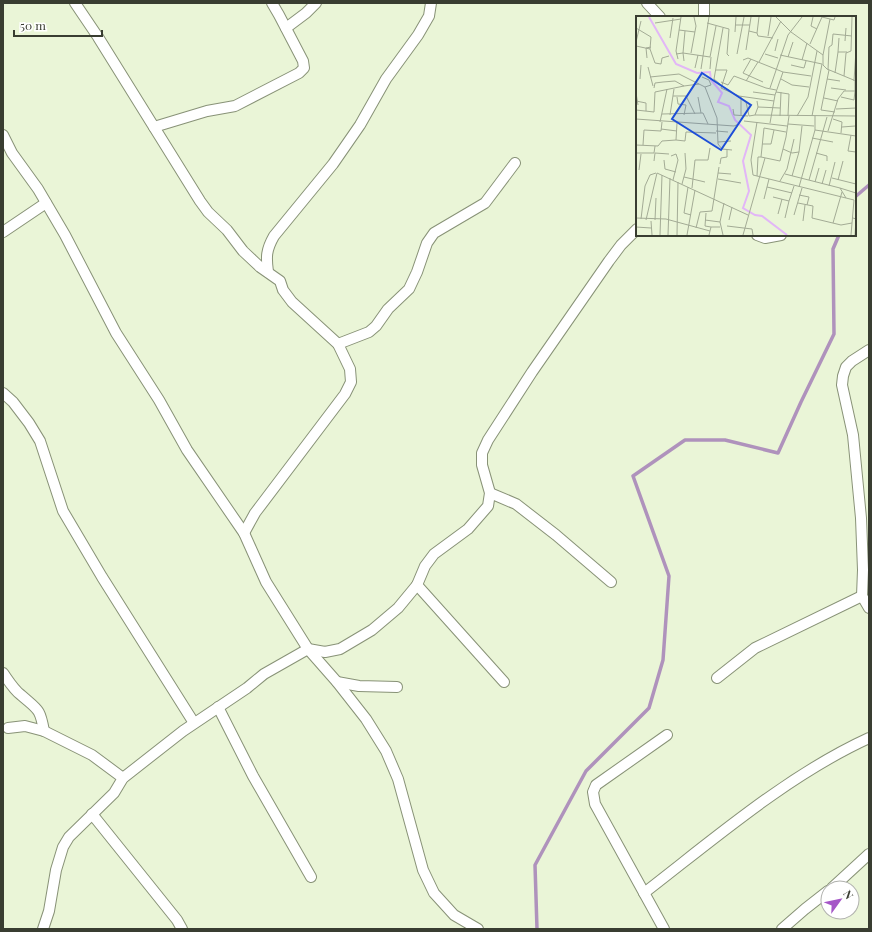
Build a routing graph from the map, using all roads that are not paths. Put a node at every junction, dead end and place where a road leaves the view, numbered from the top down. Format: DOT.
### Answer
graph roads {
  1 [pos="75,3"];
  2 [pos="272,3"];
  3 [pos="316,3"];
  4 [pos="431,3"];
  5 [pos="646,3"];
  6 [pos="704,3"];
  7 [pos="659,16"];
  8 [pos="704,16"];
  9 [pos="286,28"];
  10 [pos="154,126"];
  11 [pos="3,135"];
  12 [pos="516,163"];
  13 [pos="46,203"];
  14 [pos="636,230"];
  15 [pos="3,232"];
  16 [pos="759,236"];
  17 [pos="775,236"];
  18 [pos="268,272"];
  19 [pos="338,344"];
  20 [pos="869,350"];
  21 [pos="3,393"];
  22 [pos="490,493"];
  23 [pos="244,533"];
  24 [pos="611,582"];
  25 [pos="417,585"];
  26 [pos="862,596"];
  27 [pos="869,608"];
  28 [pos="308,649"];
  29 [pos="3,673"];
  30 [pos="717,678"];
  31 [pos="337,682"];
  32 [pos="504,682"];
  33 [pos="397,687"];
  34 [pos="218,707"];
  35 [pos="194,723"];
  36 [pos="8,728"];
  37 [pos="44,731"];
  38 [pos="667,735"];
  39 [pos="869,738"];
  40 [pos="123,778"];
  41 [pos="92,814"];
  42 [pos="869,854"];
  43 [pos="311,877"];
  44 [pos="841,880"];
  45 [pos="644,893"];
  46 [pos="820,897"];
  47 [pos="43,929"];
  48 [pos="182,929"];
  49 [pos="478,929"];
  50 [pos="664,929"];
  51 [pos="782,929"];
  1 -- 10 [label="street"];
  2 -- 9 [label="street"];
  3 -- 9 [label="street"];
  4 -- 18 [label="street"];
  5 -- 7 [label="street"];
  6 -- 8 [label="street"];
  9 -- 10 [label="street"];
  10 -- 18 [label="street"];
  11 -- 13 [label="street"];
  12 -- 19 [label="street"];
  13 -- 15 [label="street"];
  13 -- 23 [label="street"];
  14 -- 22 [label="street"];
  16 -- 17 [label="street"];
  18 -- 19 [label="street"];
  19 -- 23 [label="street"];
  20 -- 26 [label="street"];
  21 -- 35 [label="street"];
  22 -- 24 [label="street"];
  22 -- 25 [label="street"];
  23 -- 28 [label="street"];
  25 -- 28 [label="street"];
  25 -- 32 [label="street"];
  26 -- 27 [label="street"];
  26 -- 30 [label="street"];
  28 -- 31 [label="street"];
  28 -- 34 [label="street"];
  29 -- 37 [label="street"];
  31 -- 33 [label="street"];
  31 -- 49 [label="street"];
  34 -- 35 [label="street"];
  34 -- 43 [label="street"];
  35 -- 40 [label="street"];
  36 -- 37 [label="street"];
  37 -- 40 [label="street"];
  38 -- 45 [label="street"];
  39 -- 45 [label="street"];
  40 -- 41 [label="street"];
  41 -- 47 [label="street"];
  41 -- 48 [label="street"];
  42 -- 44 [label="street"];
  45 -- 50 [label="street"];
  46 -- 51 [label="street"];
}
